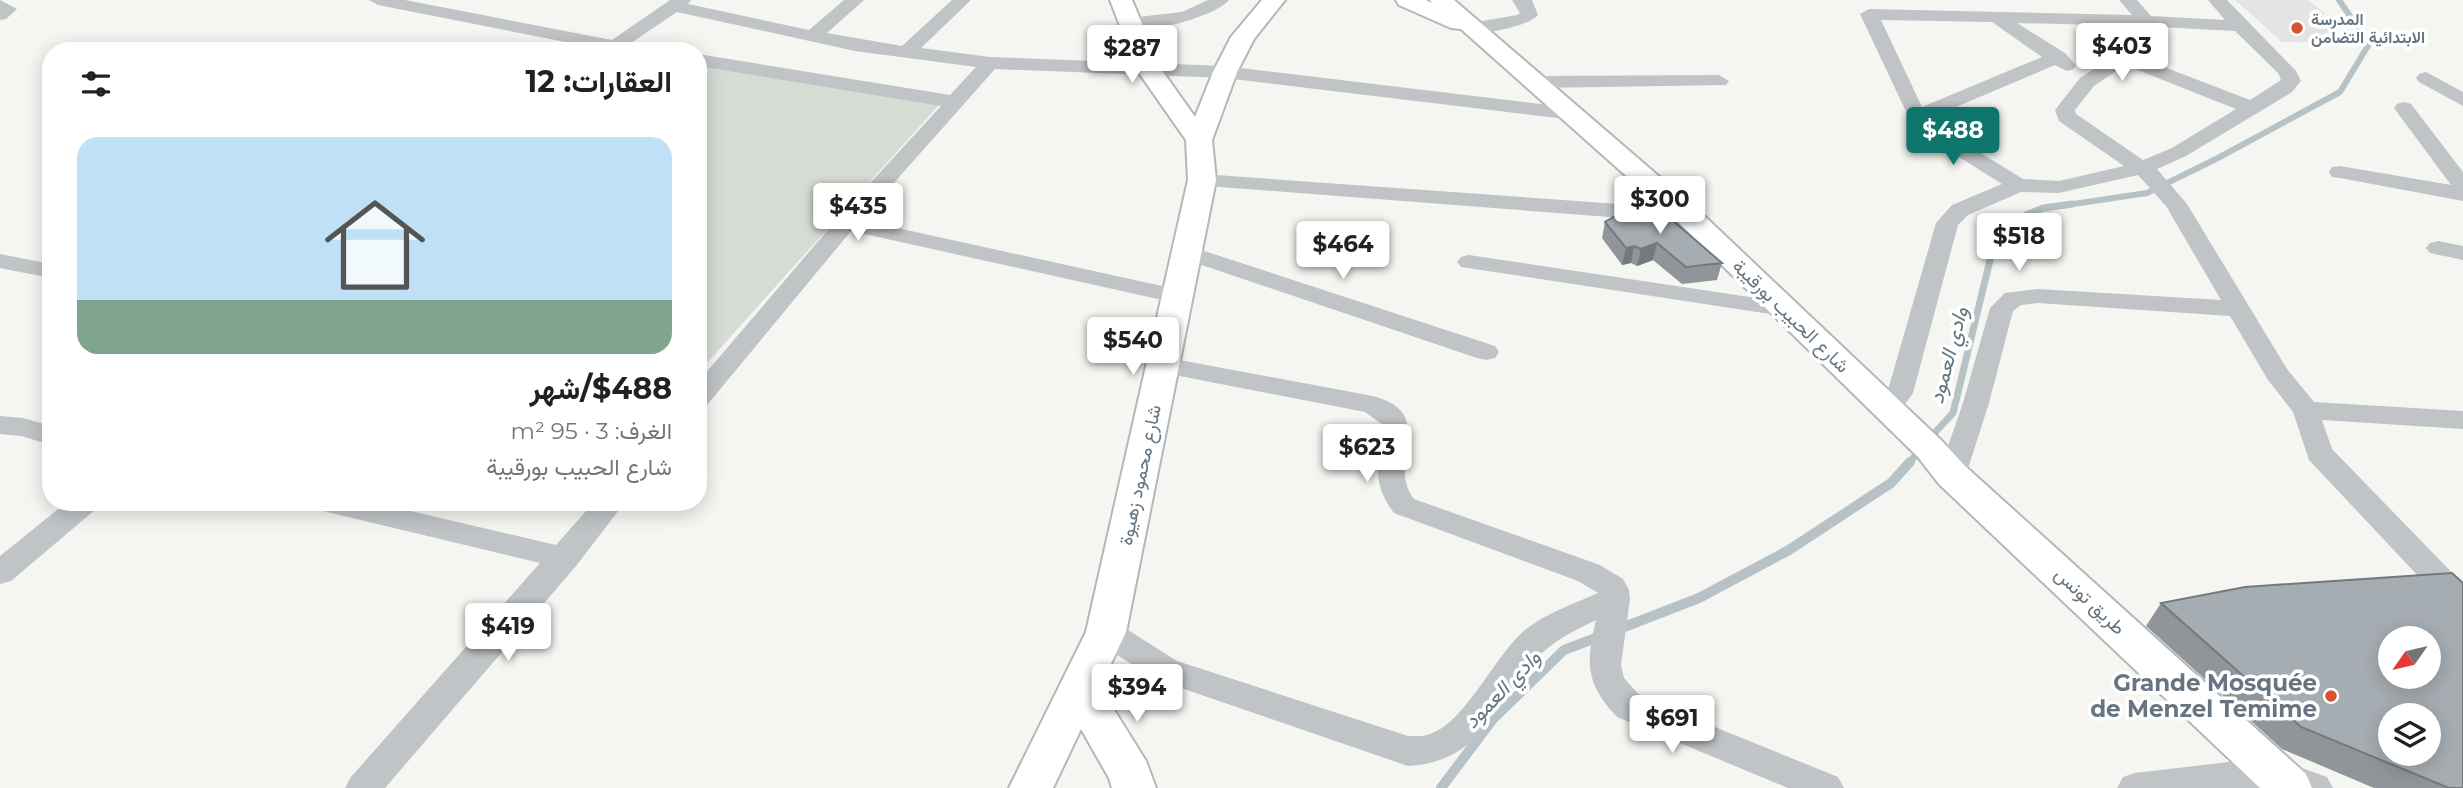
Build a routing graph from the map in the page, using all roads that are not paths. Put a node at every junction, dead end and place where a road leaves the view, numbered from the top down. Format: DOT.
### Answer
graph roads {
  1 [pos="378,0"];
  2 [pos="855,0"];
  3 [pos="962,0"];
  4 [pos="1121,0"];
  5 [pos="1220,0"];
  6 [pos="1274,0"];
  7 [pos="1407,0"];
  8 [pos="1441,0"];
  9 [pos="1521,0"];
  10 [pos="1953,0"];
  11 [pos="2045,0"];
  12 [pos="2128,0"];
  13 [pos="2217,0"];
  14 [pos="678,3"];
  15 [pos="0,5"];
  16 [pos="1865,7"];
  17 [pos="0,15"];
  18 [pos="1965,18"];
  19 [pos="1999,19"];
  20 [pos="2062,20"];
  21 [pos="2146,21"];
  22 [pos="1129,23"];
  23 [pos="2240,26"];
  24 [pos="1471,28"];
  25 [pos="814,35"];
  26 [pos="582,42"];
  27 [pos="620,42"];
  28 [pos="905,52"];
  29 [pos="2057,57"];
  30 [pos="2124,58"];
  31 [pos="707,61"];
  32 [pos="989,63"];
  33 [pos="1149,70"];
  34 [pos="1225,72"];
  35 [pos="2427,78"];
  36 [pos="1719,81"];
  37 [pos="1536,82"];
  38 [pos="2087,82"];
  39 [pos="2463,100"];
  40 [pos="955,102"];
  41 [pos="2252,108"];
  42 [pos="2404,108"];
  43 [pos="1574,114"];
  44 [pos="1917,116"];
  45 [pos="1199,140"];
  46 [pos="2147,172"];
  47 [pos="2340,172"];
  48 [pos="1202,180"];
  49 [pos="2018,185"];
  50 [pos="2463,187"];
  51 [pos="2463,194"];
  52 [pos="1688,216"];
  53 [pos="846,223"];
  54 [pos="2438,248"];
  55 [pos="1186,252"];
  56 [pos="2463,253"];
  57 [pos="0,261"];
  58 [pos="1469,262"];
  59 [pos="24,266"];
  60 [pos="42,269"];
  61 [pos="0,281"];
  62 [pos="1176,296"];
  63 [pos="1784,309"];
  64 [pos="2241,310"];
  65 [pos="1486,352"];
  66 [pos="1163,365"];
  67 [pos="707,388"];
  68 [pos="1887,410"];
  69 [pos="2306,410"];
  70 [pos="2463,420"];
  71 [pos="0,425"];
  72 [pos="42,433"];
  73 [pos="1941,462"];
  74 [pos="75,511"];
  75 [pos="365,511"];
  76 [pos="604,511"];
  77 [pos="565,558"];
  78 [pos="0,573"];
  79 [pos="1614,603"];
  80 [pos="2463,604"];
  81 [pos="1107,632"];
  82 [pos="1079,688"];
  83 [pos="2281,780"];
  84 [pos="363,788"];
  85 [pos="1031,788"];
  86 [pos="1134,788"];
  87 [pos="1826,788"];
  88 [pos="2135,788"];
  89 [pos="2315,788"];
  1 -- 26 [label="street"];
  2 -- 25 [label="street"];
  3 -- 28 [label="street"];
  4 -- 22 [label="main road"];
  5 -- 22 [label="street"];
  6 -- 34 [label="main road, شارع محمود زهيوة"];
  7 -- 24 [label="main road, شارع الحبيب بورقيبة"];
  8 -- 24 [label="main road, شارع الحبيب بورقيبة"];
  9 -- 24 [label="street"];
  10 -- 18 [label="street"];
  11 -- 20 [label="street"];
  12 -- 21 [label="street"];
  13 -- 23 [label="street"];
  14 -- 25 [label="street"];
  14 -- 27 [label="street"];
  15 -- 17 [label="street"];
  16 -- 18 [label="street"];
  16 -- 44 [label="street"];
  18 -- 19 [label="street"];
  19 -- 20 [label="street"];
  19 -- 29 [label="street"];
  20 -- 21 [label="street"];
  21 -- 23 [label="street"];
  21 -- 30 [label="street"];
  22 -- 33 [label="main road"];
  23 -- 41 [label="street"];
  24 -- 37 [label="main road, شارع الحبيب بورقيبة"];
  25 -- 28 [label="street"];
  28 -- 32 [label="street"];
  29 -- 38 [label="street"];
  29 -- 44 [label="street"];
  30 -- 38 [label="street"];
  30 -- 41 [label="street"];
  31 -- 40 [label="street"];
  32 -- 33 [label="street"];
  32 -- 40 [label="street"];
  33 -- 34 [label="street"];
  33 -- 45 [label="main road"];
  34 -- 43 [label="street"];
  34 -- 45 [label="main road, شارع محمود زهيوة"];
  35 -- 39 [label="street"];
  36 -- 37 [label="street"];
  37 -- 43 [label="main road, شارع الحبيب بورقيبة"];
  38 -- 46 [label="street"];
  40 -- 53 [label="street"];
  41 -- 46 [label="street"];
  42 -- 50 [label="street"];
  43 -- 52 [label="main road, شارع الحبيب بورقيبة"];
  44 -- 49 [label="street"];
  45 -- 48 [label="main road, شارع محمود زهيوة"];
  46 -- 49 [label="street"];
  46 -- 64 [label="street"];
  47 -- 51 [label="street"];
  48 -- 52 [label="street"];
  48 -- 55 [label="main road, شارع محمود زهيوة"];
  49 -- 68 [label="street"];
  52 -- 63 [label="main road, شارع الحبيب بورقيبة"];
  53 -- 62 [label="street"];
  53 -- 67 [label="street"];
  54 -- 56 [label="street"];
  55 -- 62 [label="main road, شارع محمود زهيوة"];
  55 -- 65 [label="street"];
  57 -- 59 [label="street"];
  58 -- 63 [label="street"];
  59 -- 60 [label="street"];
  59 -- 61 [label="street"];
  62 -- 66 [label="main road, شارع محمود زهيوة"];
  63 -- 68 [label="main road, شارع الحبيب بورقيبة"];
  64 -- 69 [label="street"];
  64 -- 73 [label="street"];
  66 -- 79 [label="street"];
  66 -- 81 [label="main road, شارع محمود زهيوة"];
  68 -- 73 [label="main road, طريق تونس"];
  69 -- 70 [label="street"];
  69 -- 80 [label="street"];
  71 -- 72 [label="street"];
  73 -- 83 [label="main road, طريق تونس"];
  74 -- 78 [label="street"];
  75 -- 77 [label="street"];
  76 -- 77 [label="street"];
  77 -- 84 [label="street"];
  79 -- 81 [label="street"];
  79 -- 87 [label="street"];
  81 -- 82 [label="main road, شارع محمود زهيوة"];
  82 -- 85 [label="main road, شارع محمود زهيوة"];
  82 -- 86 [label="main road"];
  83 -- 88 [label="street"];
  83 -- 89 [label="street"];
}
